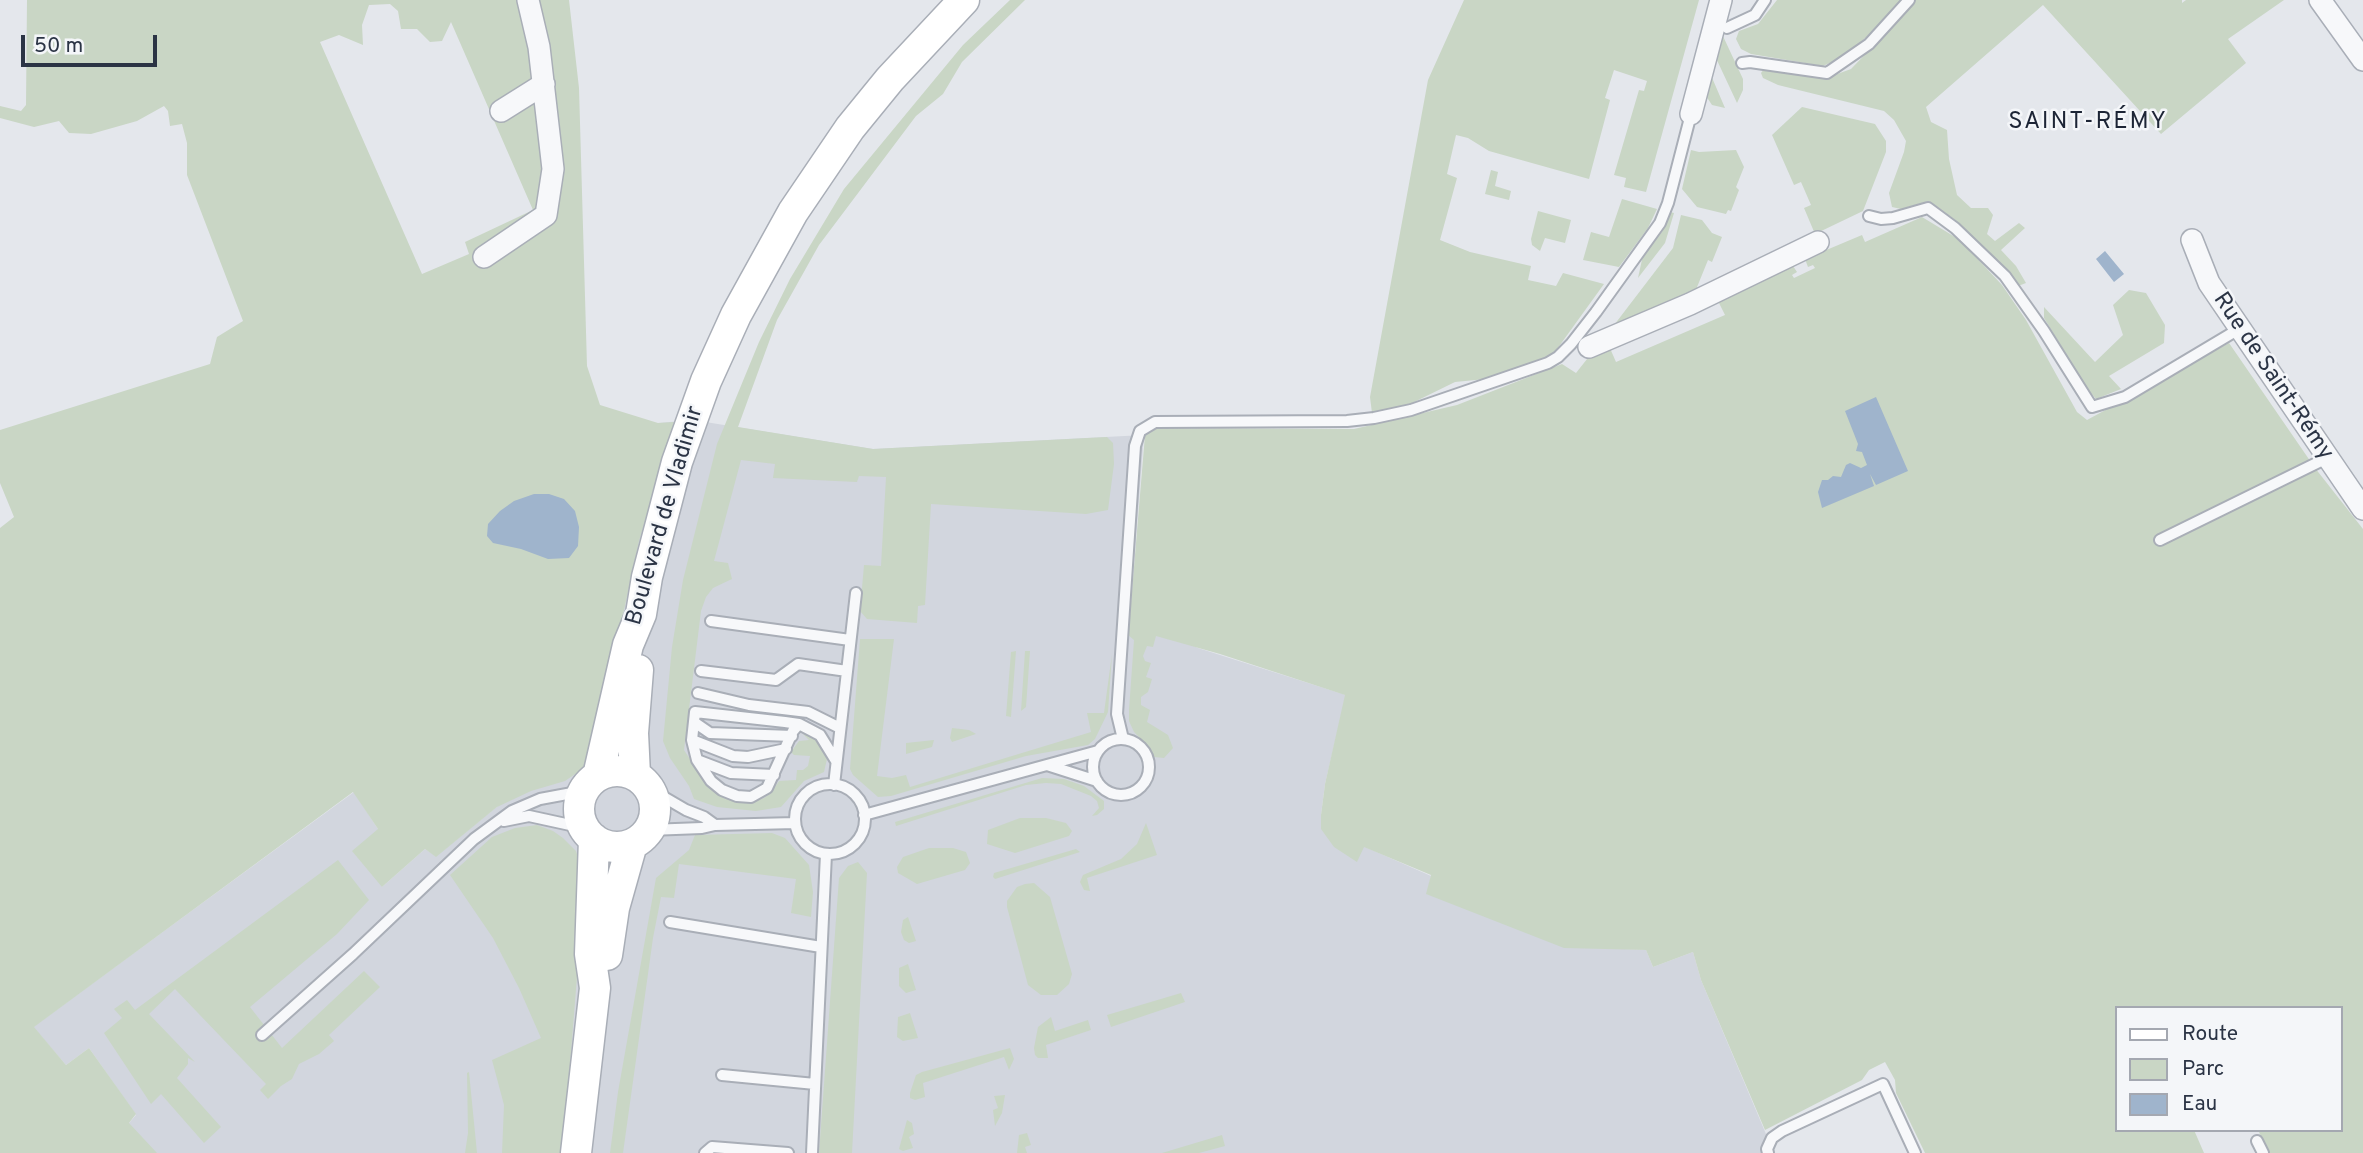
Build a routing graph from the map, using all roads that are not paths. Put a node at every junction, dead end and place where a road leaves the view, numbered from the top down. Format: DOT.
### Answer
graph roads {
  1 [pos="528,0"];
  2 [pos="964,0"];
  3 [pos="1721,0"];
  4 [pos="1765,0"];
  5 [pos="1909,0"];
  6 [pos="2320,0"];
  7 [pos="1727,28"];
  8 [pos="2363,59"];
  9 [pos="1742,63"];
  10 [pos="544,84"];
  11 [pos="501,111"];
  12 [pos="1691,114"];
  13 [pos="1869,216"];
  14 [pos="2192,240"];
  15 [pos="1818,242"];
  16 [pos="484,257"];
  17 [pos="2239,329"];
  18 [pos="1590,347"];
  19 [pos="2327,458"];
  20 [pos="2363,509"];
  21 [pos="2160,540"];
  22 [pos="856,593"];
  23 [pos="640,614"];
  24 [pos="711,621"];
  25 [pos="850,640"];
  26 [pos="847,670"];
  27 [pos="701,671"];
  28 [pos="698,693"];
  29 [pos="1116,714"];
  30 [pos="695,717"];
  31 [pos="799,724"];
  32 [pos="840,729"];
  33 [pos="792,736"];
  34 [pos="1123,739"];
  35 [pos="692,740"];
  36 [pos="1109,742"];
  37 [pos="786,749"];
  38 [pos="1098,751"];
  39 [pos="697,760"];
  40 [pos="836,761"];
  41 [pos="1047,765"];
  42 [pos="774,775"];
  43 [pos="642,782"];
  44 [pos="1097,782"];
  45 [pos="590,783"];
  46 [pos="834,785"];
  47 [pos="864,815"];
  48 [pos="494,824"];
  49 [pos="795,824"];
  50 [pos="715,825"];
  51 [pos="589,834"];
  52 [pos="640,837"];
  53 [pos="826,854"];
  54 [pos="670,922"];
  55 [pos="821,947"];
  56 [pos="595,988"];
  57 [pos="262,1035"];
  58 [pos="722,1075"];
  59 [pos="815,1084"];
  60 [pos="2257,1141"];
  61 [pos="576,1153"];
  62 [pos="705,1153"];
  63 [pos="788,1153"];
  64 [pos="811,1153"];
  65 [pos="1768,1153"];
  66 [pos="1915,1153"];
  67 [pos="2263,1153"];
  1 -- 10 [label="street"];
  2 -- 23 [label="main road, Boulevard de Vladimir"];
  3 -- 12 [label="street"];
  4 -- 7 [label="lane"];
  5 -- 9 [label="lane"];
  6 -- 8 [label="street"];
  10 -- 11 [label="street"];
  10 -- 16 [label="street"];
  12 -- 29 [label="lane"];
  13 -- 17 [label="lane"];
  14 -- 17 [label="street, Rue de Saint-Rémy"];
  15 -- 18 [label="street"];
  17 -- 19 [label="street, Rue de Saint-Rémy"];
  19 -- 20 [label="street, Rue de Saint-Rémy"];
  19 -- 21 [label="lane"];
  22 -- 25 [label="lane"];
  23 -- 43 [label="main road"];
  23 -- 45 [label="main road, Boulevard de Vladimir"];
  24 -- 25 [label="lane"];
  25 -- 26 [label="lane"];
  26 -- 27 [label="lane"];
  26 -- 32 [label="lane"];
  28 -- 32 [label="lane"];
  29 -- 34 [label="lane"];
  29 -- 36 [label="lane"];
  30 -- 31 [label="lane"];
  30 -- 33 [label="lane"];
  30 -- 35 [label="lane"];
  31 -- 33 [label="lane"];
  31 -- 40 [label="lane"];
  32 -- 40 [label="lane"];
  33 -- 37 [label="lane"];
  34 -- 36 [label="lane"];
  34 -- 44 [label="lane"];
  35 -- 37 [label="lane"];
  35 -- 39 [label="lane"];
  36 -- 38 [label="lane"];
  37 -- 42 [label="lane"];
  38 -- 41 [label="lane"];
  38 -- 44 [label="lane"];
  39 -- 42 [label="lane"];
  39 -- 42 [label="lane"];
  40 -- 46 [label="lane"];
  41 -- 44 [label="lane"];
  41 -- 47 [label="lane"];
  43 -- 45 [label="main road"];
  43 -- 50 [label="lane"];
  43 -- 52 [label="main road"];
  45 -- 48 [label="lane"];
  45 -- 51 [label="main road"];
  46 -- 47 [label="lane"];
  46 -- 49 [label="lane"];
  47 -- 53 [label="lane"];
  48 -- 51 [label="lane"];
  48 -- 57 [label="lane"];
  49 -- 50 [label="lane"];
  49 -- 53 [label="lane"];
  50 -- 52 [label="lane"];
  51 -- 52 [label="main road"];
  51 -- 56 [label="main road"];
  52 -- 56 [label="main road"];
  53 -- 55 [label="lane"];
  54 -- 55 [label="lane"];
  55 -- 59 [label="lane"];
  56 -- 61 [label="main road"];
  58 -- 59 [label="lane"];
  59 -- 64 [label="lane"];
  60 -- 67 [label="lane"];
  62 -- 63 [label="lane"];
  65 -- 66 [label="lane"];
}
